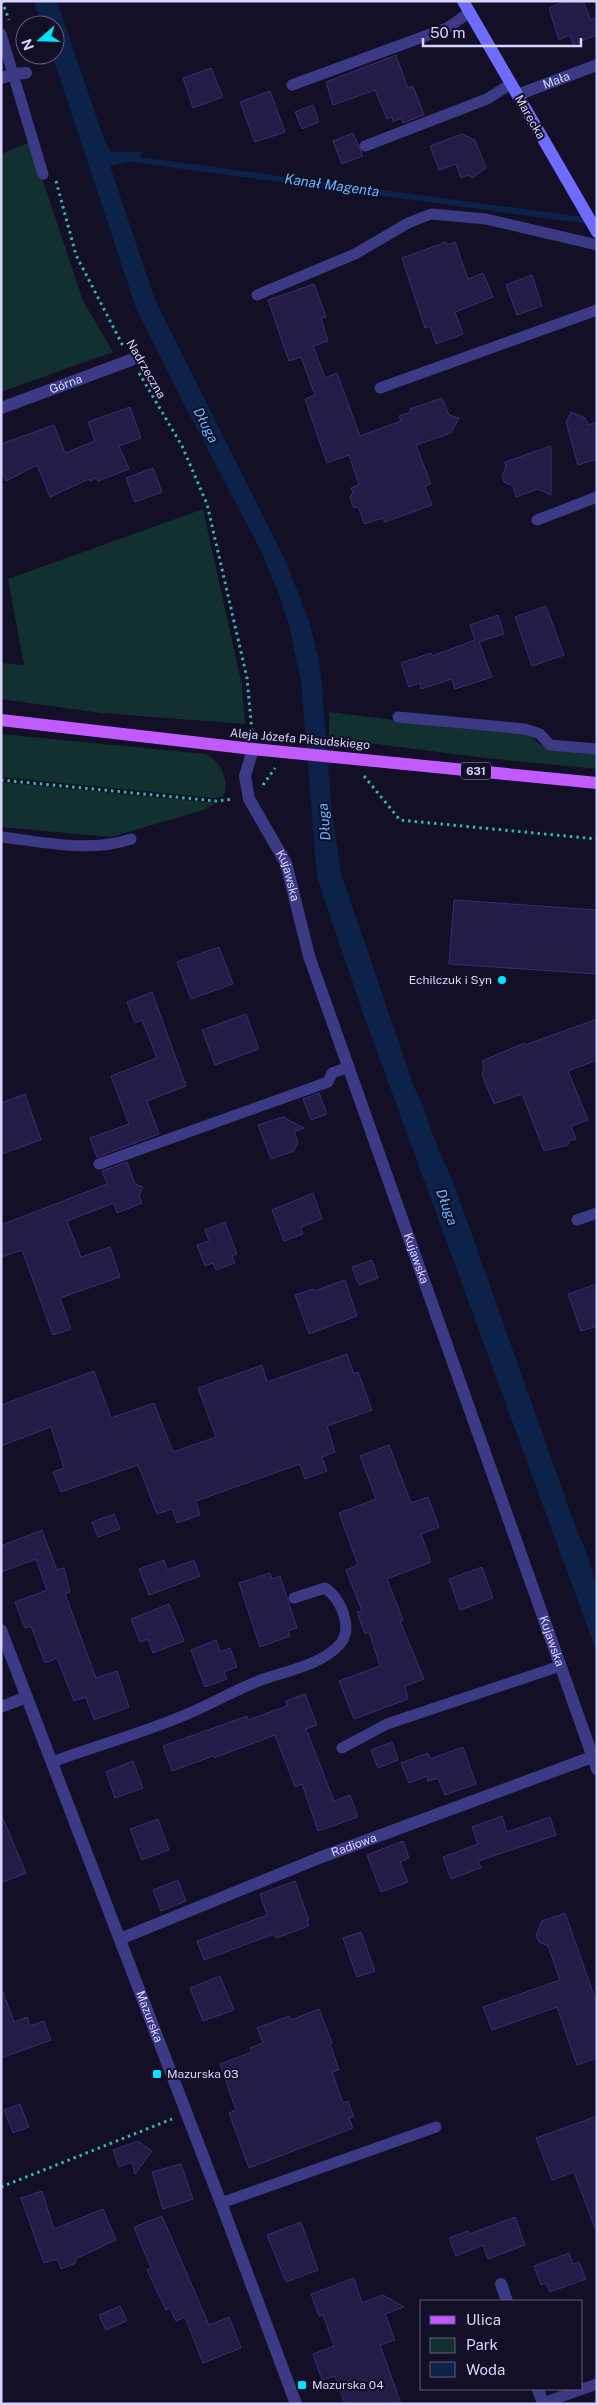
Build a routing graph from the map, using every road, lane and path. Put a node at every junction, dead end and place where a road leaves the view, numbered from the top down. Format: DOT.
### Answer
graph roads {
  1 [pos="2,1"];
  2 [pos="466,7"];
  3 [pos="6,31"];
  4 [pos="597,65"];
  5 [pos="21,74"];
  6 [pos="1,78"];
  7 [pos="292,85"];
  8 [pos="514,90"];
  9 [pos="365,146"];
  10 [pos="48,173"];
  11 [pos="597,232"];
  12 [pos="597,246"];
  13 [pos="257,294"];
  14 [pos="597,310"];
  15 [pos="131,360"];
  16 [pos="380,388"];
  17 [pos="1,408"];
  18 [pos="597,497"];
  19 [pos="537,520"];
  20 [pos="398,718"];
  21 [pos="1,720"];
  22 [pos="253,749"];
  23 [pos="597,749"];
  24 [pos="361,773"];
  25 [pos="1,780"];
  26 [pos="597,783"];
  27 [pos="249,799"];
  28 [pos="1,837"];
  29 [pos="131,839"];
  30 [pos="597,840"];
  31 [pos="349,1067"];
  32 [pos="99,1164"];
  33 [pos="597,1213"];
  34 [pos="577,1220"];
  35 [pos="294,1598"];
  36 [pos="1,1630"];
  37 [pos="560,1666"];
  38 [pos="27,1697"];
  39 [pos="1,1706"];
  40 [pos="342,1748"];
  41 [pos="52,1762"];
  42 [pos="595,1763"];
  43 [pos="120,1939"];
  44 [pos="186,2113"];
  45 [pos="436,2126"];
  46 [pos="1,2187"];
  47 [pos="221,2203"];
  48 [pos="501,2284"];
  49 [pos="507,2300"];
  50 [pos="597,2384"];
  51 [pos="583,2389"];
  52 [pos="538,2390"];
  53 [pos="581,2390"];
  54 [pos="296,2404"];
  55 [pos="543,2404"];
  1 -- 3 [label="path"];
  2 -- 7 [label="lane"];
  2 -- 8 [label="street, Marecka"];
  3 -- 5 [label="lane"];
  4 -- 8 [label="street, Mała"];
  5 -- 6 [label="street"];
  5 -- 10 [label="lane"];
  8 -- 9 [label="lane"];
  8 -- 11 [label="street, Marecka"];
  10 -- 15 [label="path, Nadrzeczna"];
  12 -- 13 [label="lane"];
  14 -- 16 [label="lane"];
  15 -- 17 [label="street, Górna"];
  15 -- 22 [label="path, Nadrzeczna"];
  18 -- 19 [label="lane"];
  20 -- 23 [label="lane"];
  21 -- 22 [label="main road, Aleja Józefa Piłsudskiego / 631"];
  22 -- 26 [label="main road, Aleja Józefa Piłsudskiego / 631"];
  22 -- 27 [label="street, Kujawska"];
  24 -- 30 [label="path"];
  25 -- 27 [label="path"];
  27 -- 31 [label="street, Kujawska"];
  28 -- 29 [label="lane"];
  31 -- 32 [label="lane"];
  31 -- 37 [label="street, Kujawska"];
  33 -- 34 [label="lane"];
  35 -- 41 [label="lane"];
  36 -- 38 [label="street, Mazurska"];
  37 -- 40 [label="lane"];
  37 -- 42 [label="street, Kujawska"];
  38 -- 39 [label="street"];
  38 -- 41 [label="street, Mazurska"];
  41 -- 43 [label="street, Mazurska"];
  42 -- 43 [label="street, Radiowa"];
  43 -- 44 [label="street, Mazurska"];
  44 -- 46 [label="path"];
  44 -- 47 [label="street, Mazurska"];
  45 -- 47 [label="lane"];
  47 -- 54 [label="street, Mazurska"];
  48 -- 49 [label="street"];
  50 -- 51 [label="lane"];
  52 -- 55 [label="street"];
  53 -- 55 [label="lane"];
}
